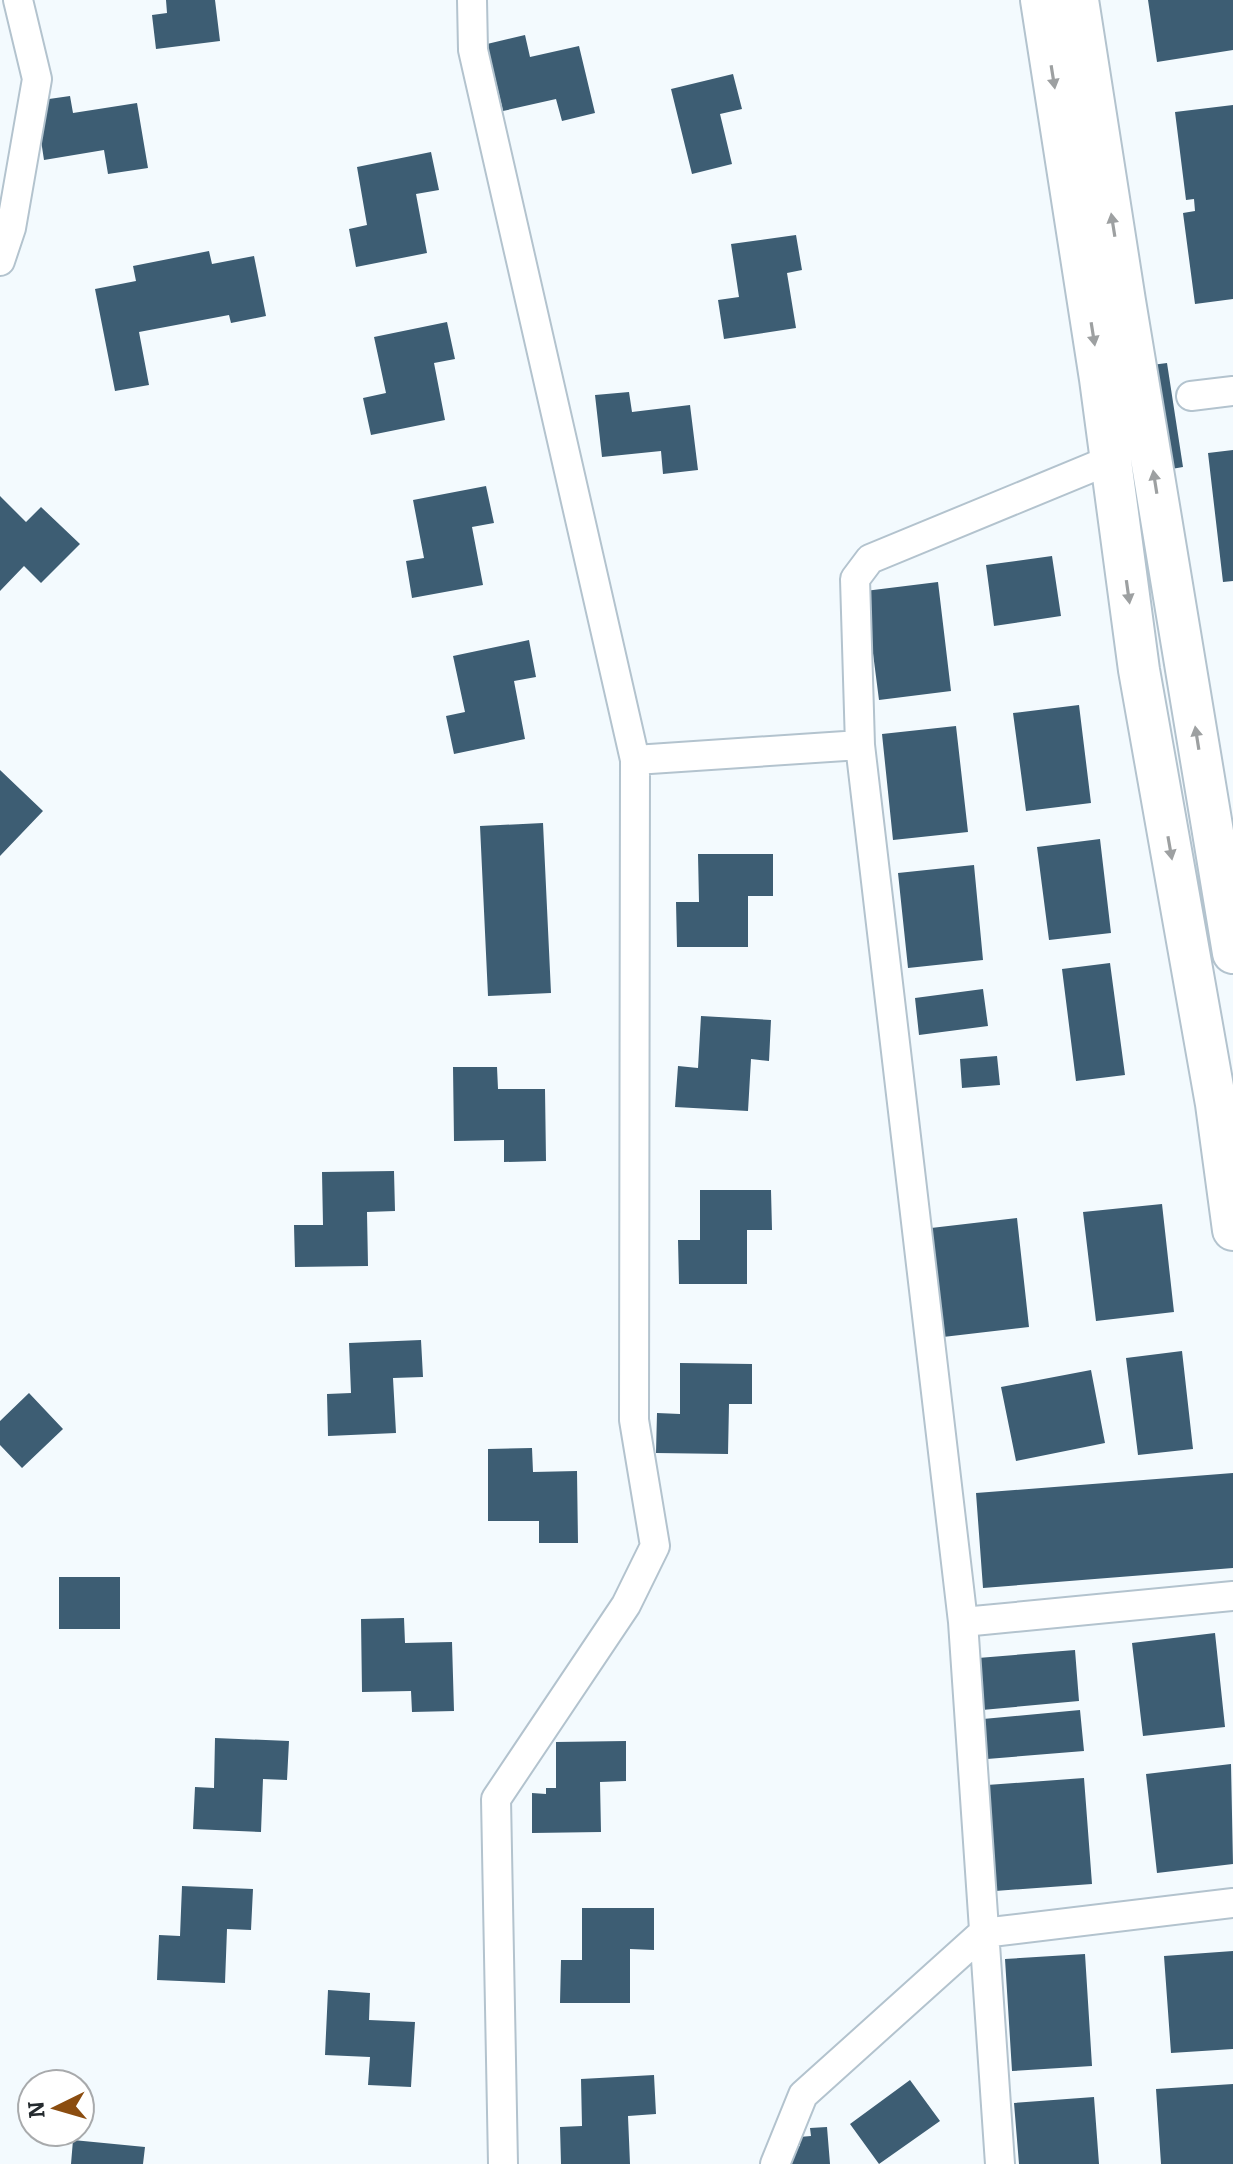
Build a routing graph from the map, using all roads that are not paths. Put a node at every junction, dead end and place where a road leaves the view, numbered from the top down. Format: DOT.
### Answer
graph roads {
  1 [pos="18,0"];
  2 [pos="472,0"];
  3 [pos="1041,0"];
  4 [pos="1078,0"];
  5 [pos="0,261"];
  6 [pos="1233,391"];
  7 [pos="1191,396"];
  8 [pos="1110,460"];
  9 [pos="860,745"];
  10 [pos="635,760"];
  11 [pos="1233,953"];
  12 [pos="1224,1102"];
  13 [pos="1233,1230"];
  14 [pos="1233,1596"];
  15 [pos="963,1622"];
  16 [pos="1233,1903"];
  17 [pos="983,1933"];
  18 [pos="503,2164"];
  19 [pos="775,2164"];
  20 [pos="1000,2164"];
  1 -- 5 [label="street"];
  2 -- 10 [label="street"];
  3 -- 8 [label="main road, one-way"];
  11 -- 4 [label="main road, one-way"];
  6 -- 7 [label="street"];
  8 -- 9 [label="street"];
  8 -- 12 [label="main road, one-way"];
  9 -- 10 [label="street"];
  9 -- 15 [label="street"];
  10 -- 18 [label="street"];
  12 -- 13 [label="main road"];
  14 -- 15 [label="street"];
  15 -- 17 [label="street"];
  16 -- 17 [label="street"];
  17 -- 19 [label="street"];
  17 -- 20 [label="street"];
}
